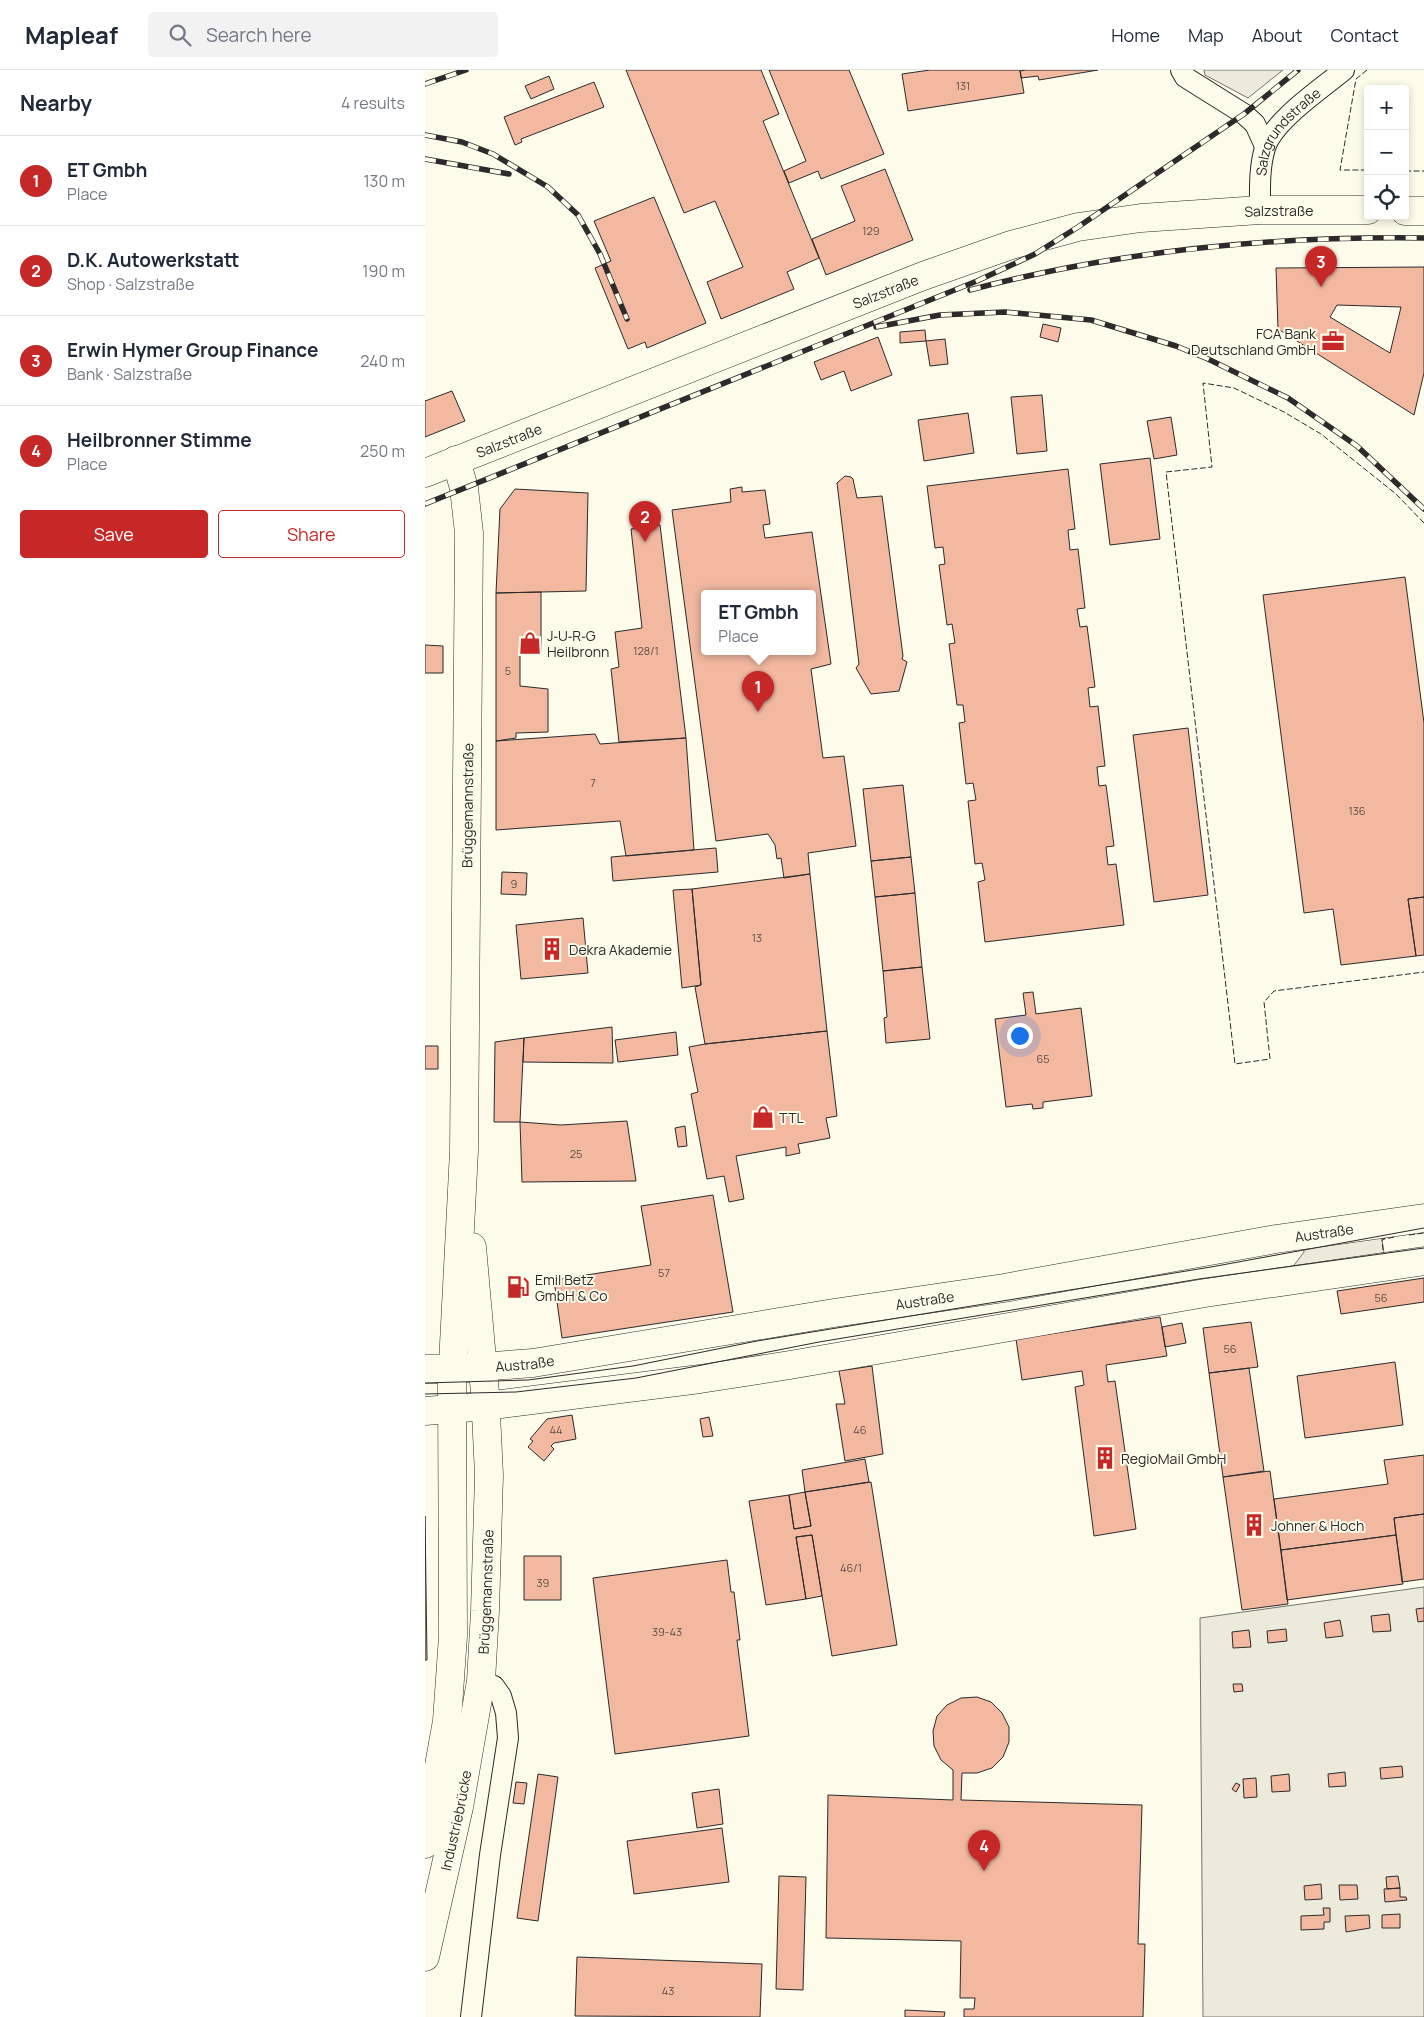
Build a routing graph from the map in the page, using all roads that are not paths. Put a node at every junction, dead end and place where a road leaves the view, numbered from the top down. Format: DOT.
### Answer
graph roads {
  1 [pos="1181,70"];
  2 [pos="1344,70"];
  3 [pos="1265,146"];
  4 [pos="1260,210"];
  5 [pos="1364,210"];
  6 [pos="1409,211"];
  7 [pos="1424,211"];
  8 [pos="456,460"];
  9 [pos="425,473"];
  10 [pos="464,1151"];
  11 [pos="1424,1218"];
  12 [pos="1424,1261"];
  13 [pos="483,1367"];
  14 [pos="425,1369"];
  15 [pos="452,1369"];
  16 [pos="486,1406"];
  17 [pos="452,1410"];
  18 [pos="425,1411"];
  19 [pos="453,1636"];
  20 [pos="481,1681"];
  21 [pos="425,1844"];
  22 [pos="425,1957"];
  23 [pos="471,2017"];
  1 -- 3 [label="street"];
  2 -- 3 [label="street, Salzgrundstraße"];
  3 -- 4 [label="street, Salzgrundstraße"];
  4 -- 5 [label="main road, Salzstraße"];
  4 -- 8 [label="main road, Salzstraße"];
  6 -- 7 [label="main road"];
  8 -- 9 [label="main road, Salzstraße"];
  8 -- 10 [label="main road, Brüggemannstraße"];
  10 -- 13 [label="main road, Brüggemannstraße"];
  10 -- 15 [label="main road, Brüggemannstraße"];
  11 -- 13 [label="main road, Austraße"];
  12 -- 16 [label="main road"];
  13 -- 15 [label="main road, Austraße"];
  13 -- 16 [label="main road, Brüggemannstraße"];
  14 -- 15 [label="main road, Austraße"];
  15 -- 17 [label="main road, Brüggemannstraße"];
  16 -- 17 [label="main road"];
  16 -- 20 [label="main road, Brüggemannstraße"];
  17 -- 18 [label="main road"];
  17 -- 19 [label="main road, Brüggemannstraße"];
  19 -- 21 [label="main road, Industriebrücke"];
  20 -- 22 [label="main road, Industriebrücke"];
  20 -- 23 [label="street"];
}
